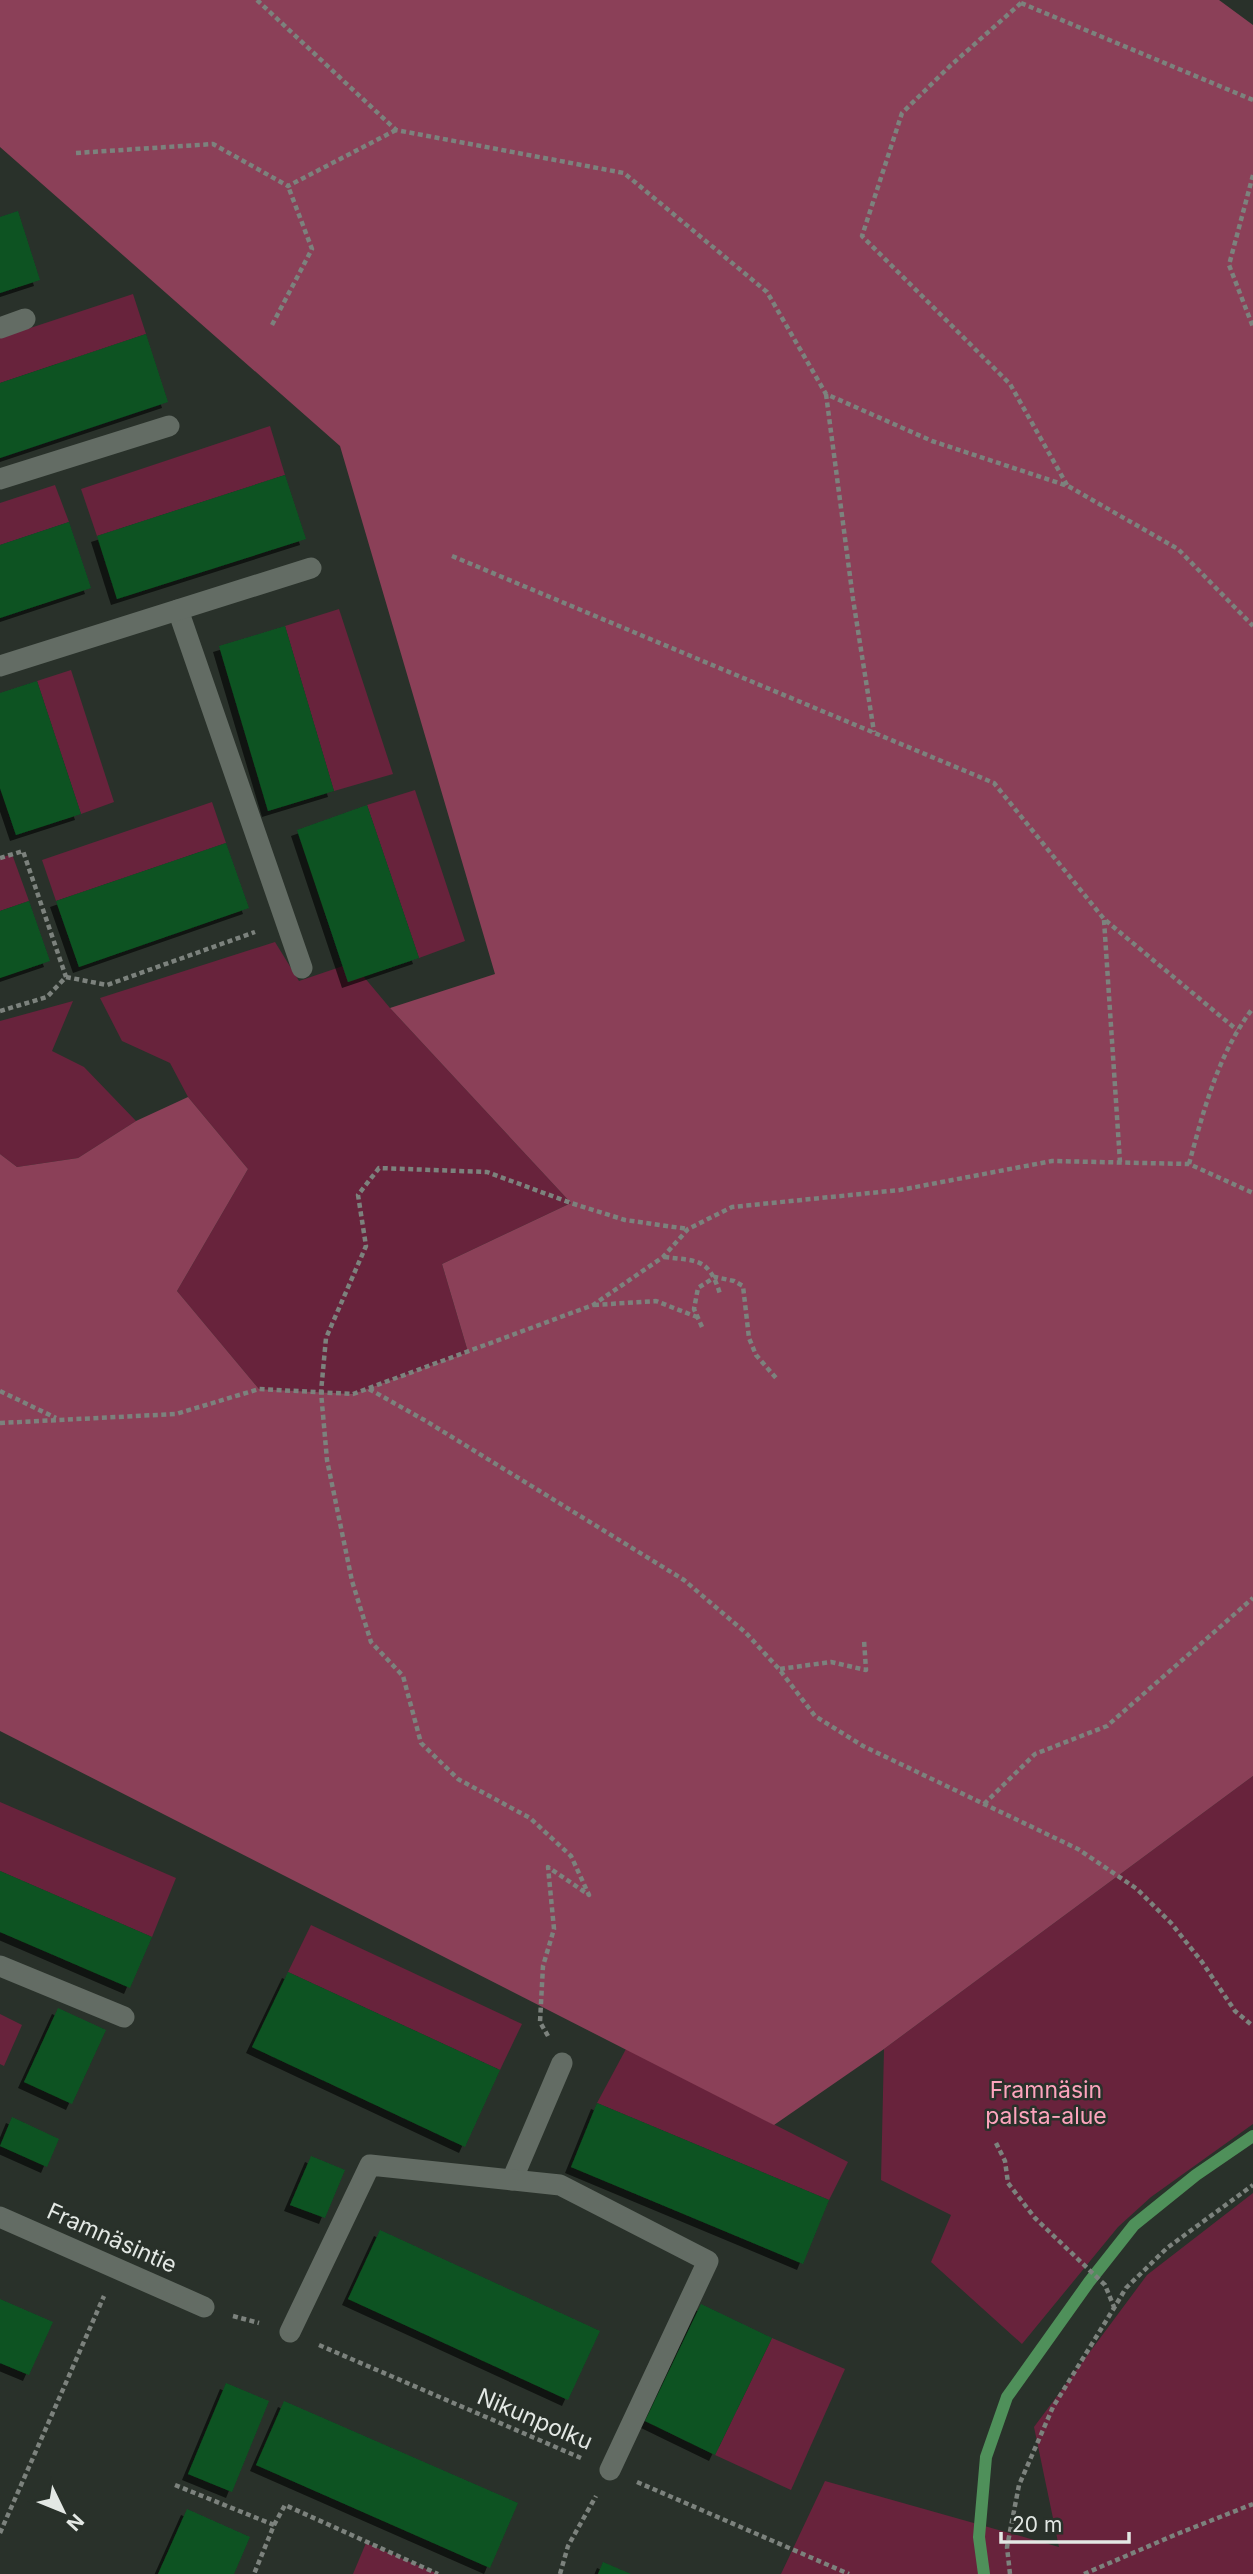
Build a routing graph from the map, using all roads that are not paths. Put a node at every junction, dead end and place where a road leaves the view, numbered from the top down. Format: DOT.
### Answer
graph roads {
  1 [pos="25,319"];
  2 [pos="0,328"];
  3 [pos="169,426"];
  4 [pos="0,480"];
  5 [pos="311,568"];
  6 [pos="178,610"];
  7 [pos="0,666"];
  8 [pos="302,968"];
  9 [pos="0,1966"];
  10 [pos="124,2017"];
  11 [pos="562,2063"];
  12 [pos="512,2180"];
  13 [pos="0,2217"];
  14 [pos="204,2307"];
  15 [pos="290,2332"];
  16 [pos="610,2470"];
  1 -- 2 [label="street"];
  3 -- 4 [label="street"];
  5 -- 6 [label="street"];
  6 -- 7 [label="street"];
  6 -- 8 [label="street"];
  9 -- 10 [label="street"];
  11 -- 12 [label="street"];
  12 -- 15 [label="street"];
  12 -- 16 [label="street"];
  13 -- 14 [label="street, Framnäsintie"];
}
